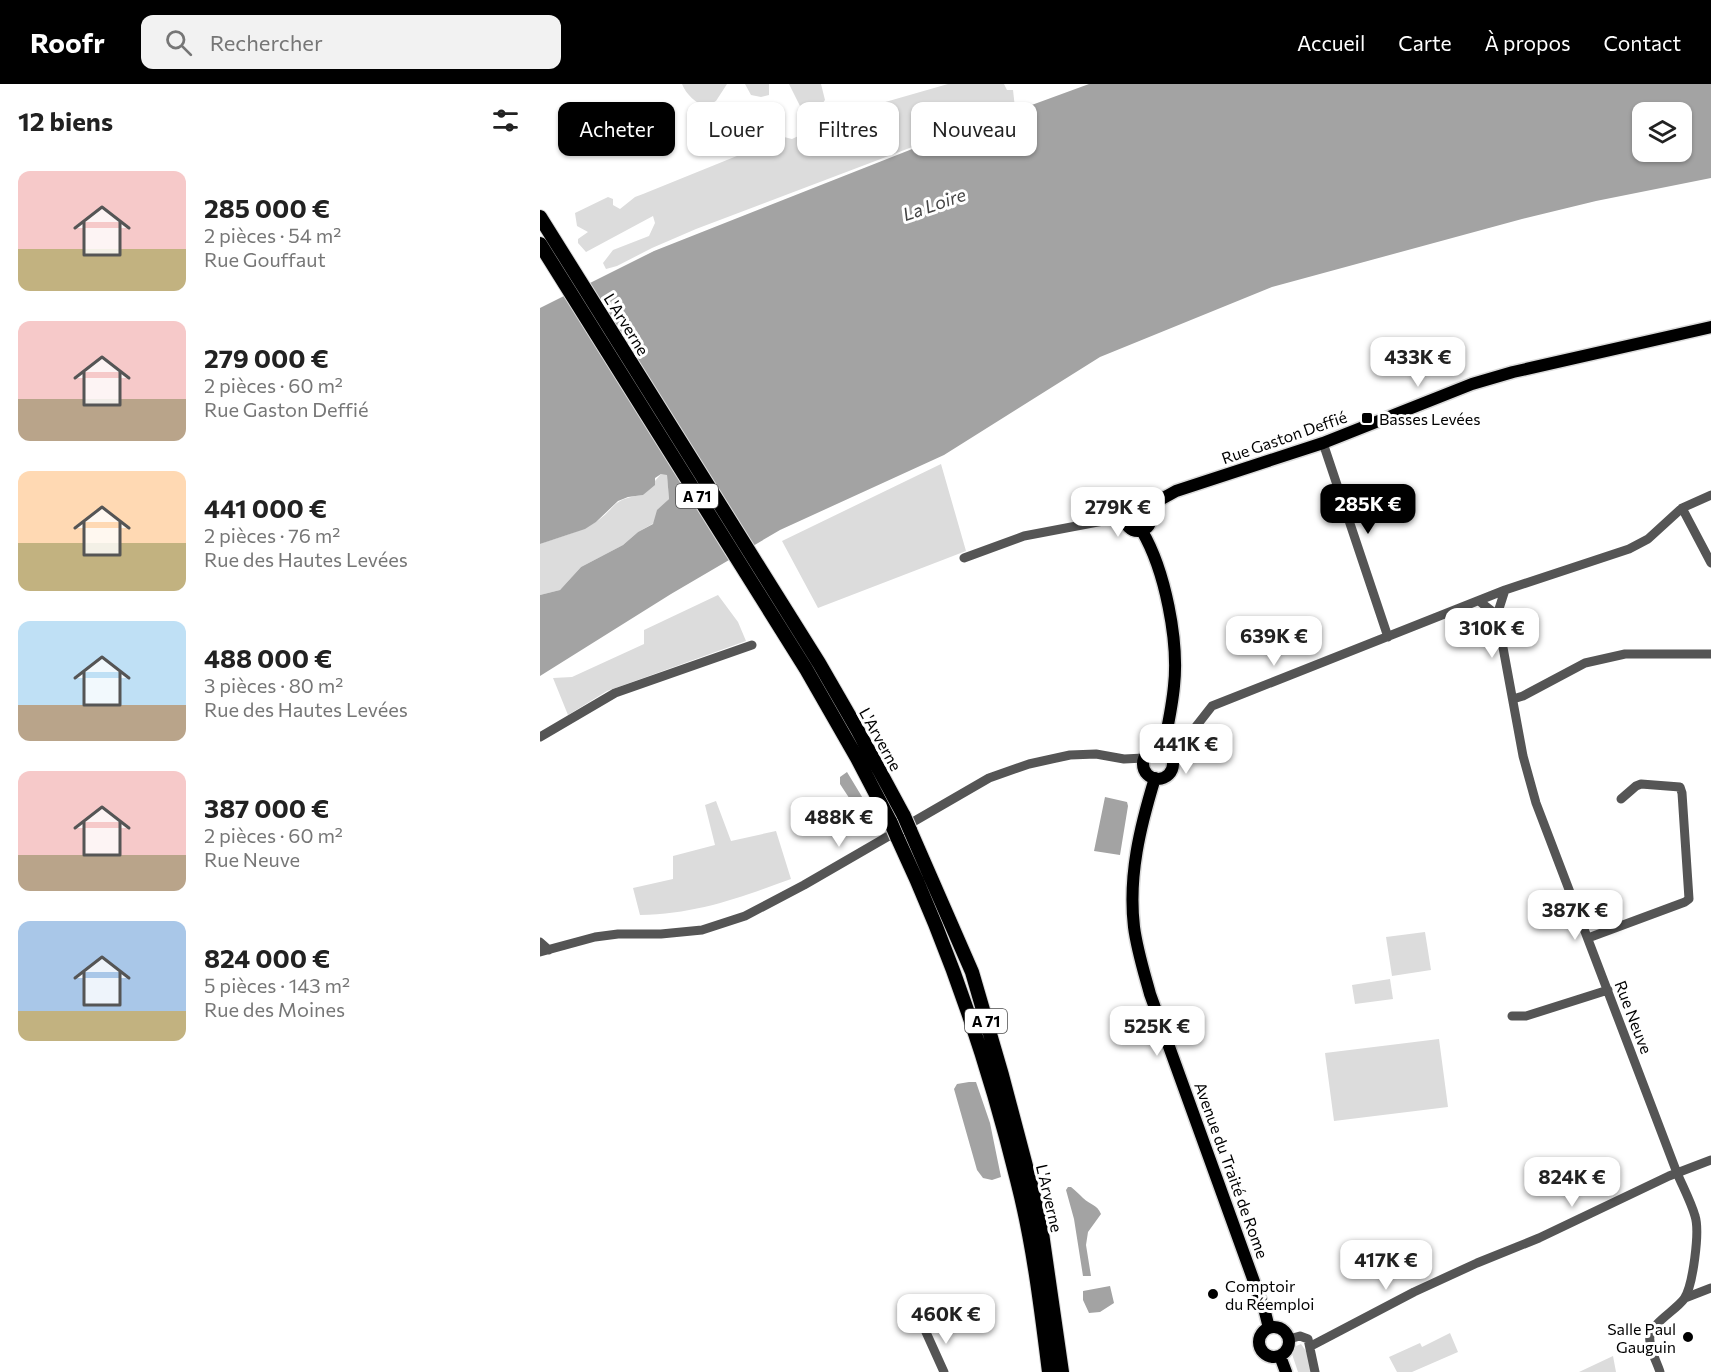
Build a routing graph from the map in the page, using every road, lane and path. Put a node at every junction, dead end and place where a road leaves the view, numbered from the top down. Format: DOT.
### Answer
graph roads {
  1 [pos="541,219"];
  2 [pos="540,244"];
  3 [pos="1711,327"];
  4 [pos="1323,442"];
  5 [pos="1711,495"];
  6 [pos="1147,507"];
  7 [pos="1682,508"];
  8 [pos="1124,517"];
  9 [pos="1142,531"];
  10 [pos="964,558"];
  11 [pos="1711,563"];
  12 [pos="1505,590"];
  13 [pos="1479,601"];
  14 [pos="1497,615"];
  15 [pos="1388,637"];
  16 [pos="752,645"];
  17 [pos="1711,654"];
  18 [pos="1514,699"];
  19 [pos="540,737"];
  20 [pos="1163,750"];
  21 [pos="1144,758"];
  22 [pos="1173,761"];
  23 [pos="1155,778"];
  24 [pos="1621,799"];
  25 [pos="1588,938"];
  26 [pos="540,942"];
  27 [pos="545,951"];
  28 [pos="1608,990"];
  29 [pos="1512,1016"];
  30 [pos="1711,1160"];
  31 [pos="1677,1173"];
  32 [pos="1711,1288"];
  33 [pos="1685,1298"];
  34 [pos="1269,1328"];
  35 [pos="925,1330"];
  36 [pos="1288,1339"];
  37 [pos="1311,1347"];
  38 [pos="1280,1356"];
  39 [pos="944,1372"];
  40 [pos="1049,1372"];
  41 [pos="1062,1372"];
  42 [pos="1286,1372"];
  43 [pos="1315,1372"];
  44 [pos="1660,1372"];
  1 -- 41 [label="highway, L'Arverne / A 71, bridge"];
  2 -- 40 [label="highway, L'Arverne / A 71, bridge"];
  3 -- 4 [label="main road, Rue Gaston Deffié"];
  4 -- 6 [label="main road, Rue Gaston Deffié"];
  4 -- 15 [label="street"];
  5 -- 7 [label="street"];
  6 -- 8 [label="main road"];
  6 -- 9 [label="main road"];
  7 -- 11 [label="street"];
  7 -- 12 [label="street"];
  8 -- 9 [label="main road"];
  8 -- 10 [label="street"];
  9 -- 20 [label="main road"];
  12 -- 13 [label="street"];
  12 -- 14 [label="street"];
  13 -- 14 [label="street"];
  13 -- 15 [label="street"];
  14 -- 18 [label="street, Rue Neuve"];
  15 -- 22 [label="street"];
  16 -- 19 [label="street"];
  17 -- 18 [label="street"];
  18 -- 25 [label="street, Rue Neuve"];
  20 -- 21 [label="main road"];
  20 -- 22 [label="main road"];
  21 -- 23 [label="main road"];
  21 -- 27 [label="street"];
  22 -- 23 [label="main road"];
  23 -- 34 [label="main road, Avenue du Traité de Rome"];
  24 -- 25 [label="street"];
  25 -- 28 [label="street, Rue Neuve"];
  26 -- 27 [label="street"];
  28 -- 29 [label="street"];
  28 -- 31 [label="street, Rue Neuve"];
  30 -- 31 [label="street"];
  31 -- 33 [label="street, Rue Neuve"];
  31 -- 37 [label="street"];
  32 -- 33 [label="street"];
  33 -- 44 [label="street"];
  34 -- 36 [label="main road"];
  34 -- 38 [label="main road"];
  35 -- 39 [label="street"];
  36 -- 37 [label="street"];
  36 -- 38 [label="main road"];
  37 -- 43 [label="street"];
  38 -- 42 [label="main road"];
}
